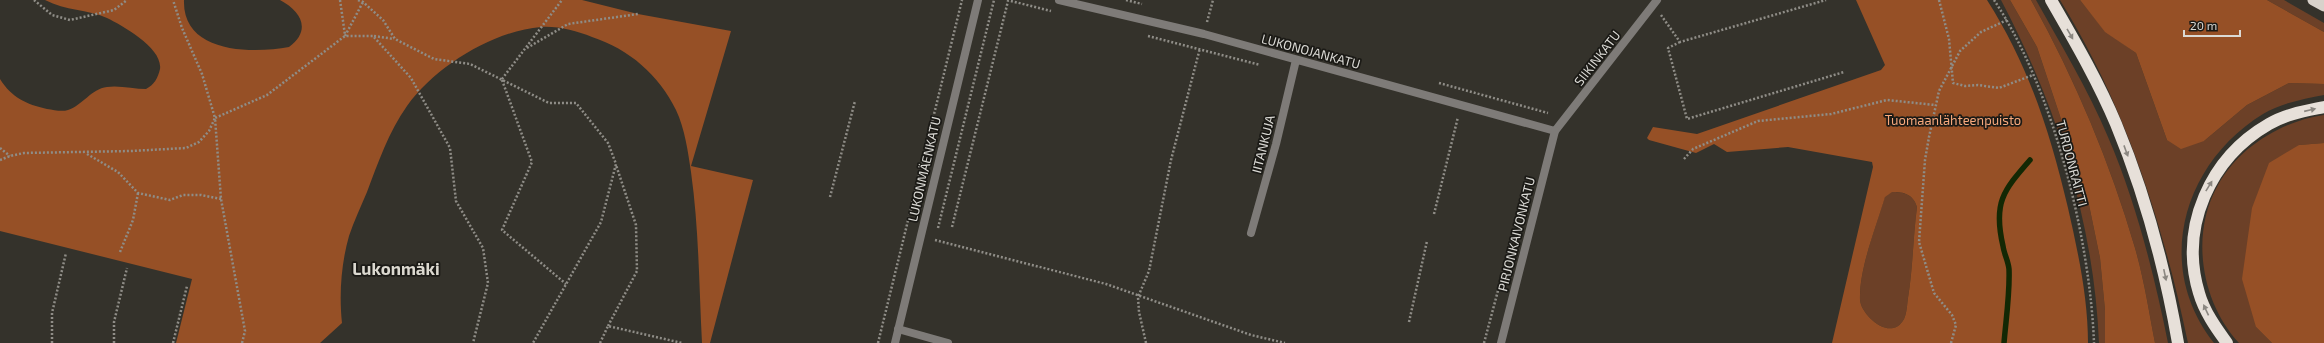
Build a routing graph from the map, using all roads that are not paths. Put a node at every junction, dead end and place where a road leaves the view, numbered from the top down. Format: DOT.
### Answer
graph roads {
  1 [pos="978,0"];
  2 [pos="1059,0"];
  3 [pos="2051,0"];
  4 [pos="2313,0"];
  5 [pos="1655,3"];
  6 [pos="2324,6"];
  7 [pos="1296,60"];
  8 [pos="2324,107"];
  9 [pos="1555,130"];
  10 [pos="1251,233"];
  11 [pos="898,329"];
  12 [pos="895,343"];
  13 [pos="948,343"];
  14 [pos="1501,343"];
  15 [pos="2178,343"];
  16 [pos="2227,343"];
  1 -- 11 [label="street, LUKONMÄENKATU"];
  2 -- 7 [label="street, LUKONOJANKATU"];
  3 -- 15 [label="highway, one-way"];
  4 -- 6 [label="highway"];
  5 -- 9 [label="street, SIIKINKATU"];
  7 -- 9 [label="street, LUKONOJANKATU"];
  7 -- 10 [label="street, IITANKUJA"];
  16 -- 8 [label="highway, one-way"];
  9 -- 14 [label="street, PIRJONKAIVONKATU"];
  11 -- 12 [label="street, LUKONMÄENKATU"];
  11 -- 13 [label="street"];
}
